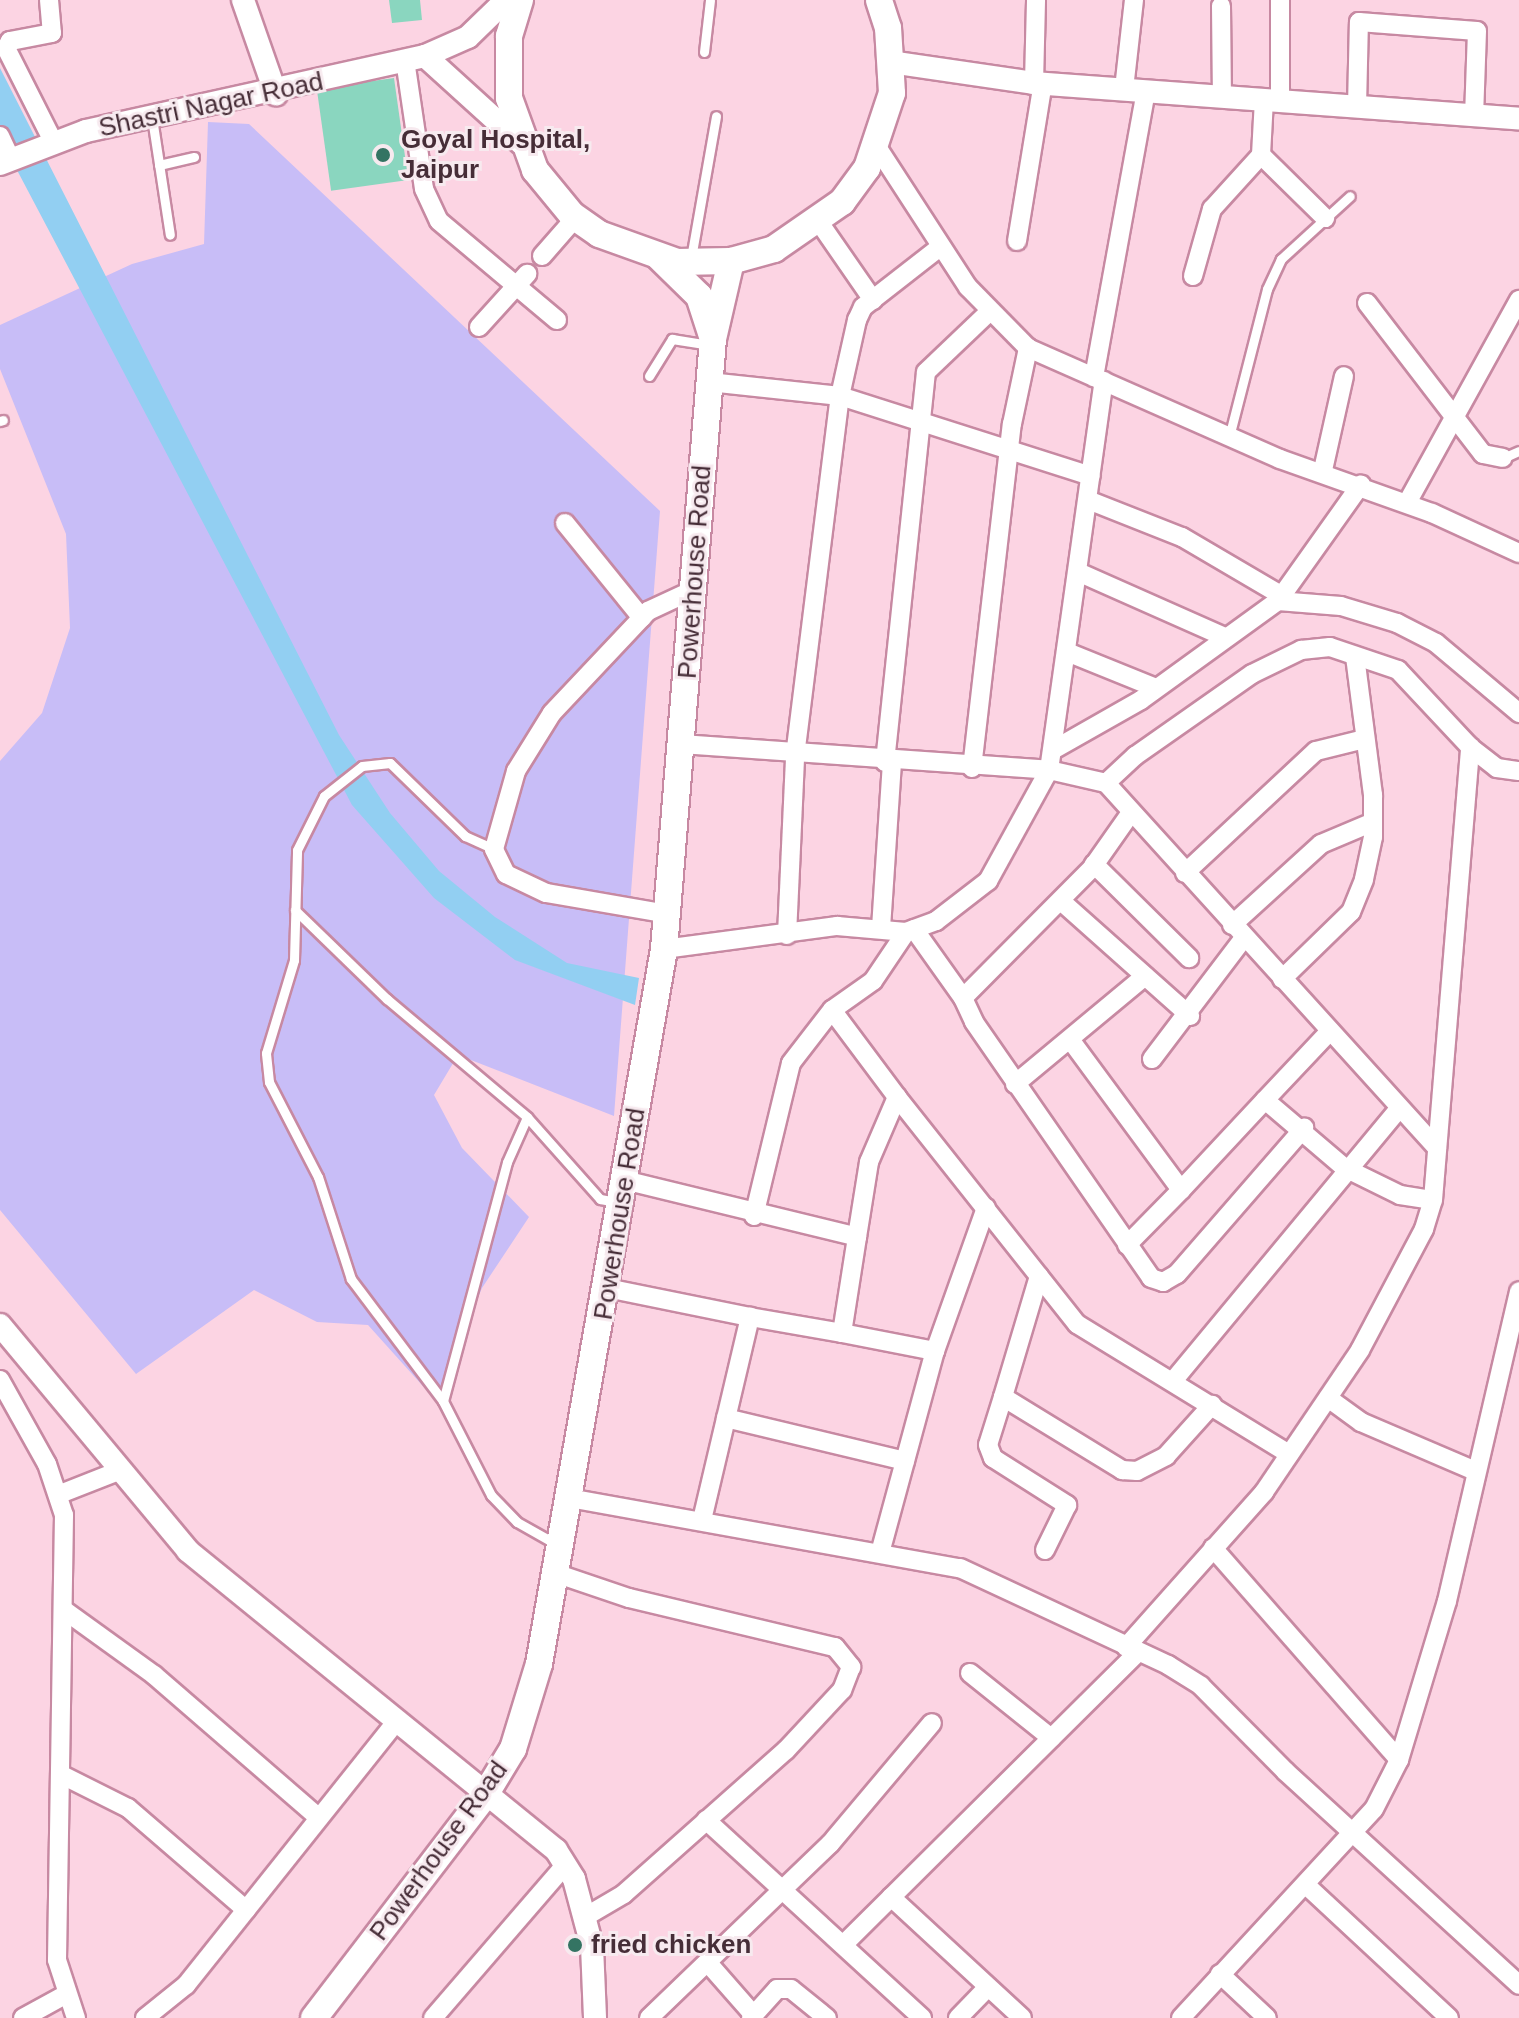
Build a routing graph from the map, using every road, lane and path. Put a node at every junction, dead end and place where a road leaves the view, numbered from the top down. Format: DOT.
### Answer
graph roads {
  1 [pos="49,0"];
  2 [pos="243,0"];
  3 [pos="506,0"];
  4 [pos="520,0"];
  5 [pos="710,0"];
  6 [pos="879,0"];
  7 [pos="1036,0"];
  8 [pos="1134,0"];
  9 [pos="1280,0"];
  10 [pos="1221,6"];
  11 [pos="704,52"];
  12 [pos="415,58"];
  13 [pos="890,62"];
  14 [pos="1038,83"];
  15 [pos="1124,89"];
  16 [pos="1146,91"];
  17 [pos="276,94"];
  18 [pos="1222,97"];
  19 [pos="1272,100"];
  20 [pos="1357,107"];
  21 [pos="716,116"];
  22 [pos="1474,116"];
  23 [pos="152,118"];
  24 [pos="1519,119"];
  25 [pos="0,136"];
  26 [pos="521,143"];
  27 [pos="51,145"];
  28 [pos="877,147"];
  29 [pos="1261,155"];
  30 [pos="194,157"];
  31 [pos="6,162"];
  32 [pos="159,165"];
  33 [pos="1350,196"];
  34 [pos="576,217"];
  35 [pos="1325,218"];
  36 [pos="819,222"];
  37 [pos="170,235"];
  38 [pos="1017,241"];
  39 [pos="940,247"];
  40 [pos="542,256"];
  41 [pos="659,257"];
  42 [pos="690,261"];
  43 [pos="731,261"];
  44 [pos="1193,276"];
  45 [pos="521,281"];
  46 [pos="873,300"];
  47 [pos="1519,300"];
  48 [pos="1367,303"];
  49 [pos="988,313"];
  50 [pos="557,320"];
  51 [pos="479,327"];
  52 [pos="712,342"];
  53 [pos="1028,348"];
  54 [pos="649,376"];
  55 [pos="1344,376"];
  56 [pos="1099,379"];
  57 [pos="709,382"];
  58 [pos="840,396"];
  59 [pos="921,417"];
  60 [pos="1454,419"];
  61 [pos="1229,437"];
  62 [pos="1009,453"];
  63 [pos="1511,455"];
  64 [pos="1323,470"];
  65 [pos="1091,476"];
  66 [pos="1361,484"];
  67 [pos="1088,500"];
  68 [pos="1407,503"];
  69 [pos="565,523"];
  70 [pos="1518,555"];
  71 [pos="1078,572"];
  72 [pos="693,590"];
  73 [pos="1280,598"];
  74 [pos="642,618"];
  75 [pos="1225,637"];
  76 [pos="1067,652"];
  77 [pos="1355,656"];
  78 [pos="1156,688"];
  79 [pos="1519,713"];
  80 [pos="1364,739"];
  81 [pos="681,744"];
  82 [pos="1470,747"];
  83 [pos="1053,750"];
  84 [pos="795,756"];
  85 [pos="888,763"];
  86 [pos="972,768"];
  87 [pos="1054,771"];
  88 [pos="1519,771"];
  89 [pos="1099,780"];
  90 [pos="1130,814"];
  91 [pos="1373,822"];
  92 [pos="494,849"];
  93 [pos="1094,864"];
  94 [pos="1185,873"];
  95 [pos="1061,901"];
  96 [pos="295,910"];
  97 [pos="668,914"];
  98 [pos="881,928"];
  99 [pos="910,930"];
  100 [pos="1238,931"];
  101 [pos="787,935"];
  102 [pos="662,955"];
  103 [pos="1189,958"];
  104 [pos="1145,976"];
  105 [pos="1282,979"];
  106 [pos="963,998"];
  107 [pos="832,1010"];
  108 [pos="1190,1016"];
  109 [pos="1330,1031"];
  110 [pos="1072,1042"];
  111 [pos="1152,1059"];
  112 [pos="1015,1084"];
  113 [pos="897,1097"];
  114 [pos="1265,1100"];
  115 [pos="1400,1108"];
  116 [pos="527,1117"];
  117 [pos="1304,1128"];
  118 [pos="1437,1148"];
  119 [pos="1345,1168"];
  120 [pos="1181,1190"];
  121 [pos="623,1192"];
  122 [pos="1433,1200"];
  123 [pos="986,1208"];
  124 [pos="754,1216"];
  125 [pos="857,1237"];
  126 [pos="1127,1245"];
  127 [pos="1039,1276"];
  128 [pos="607,1288"];
  129 [pos="1519,1291"];
  130 [pos="750,1317"];
  131 [pos="0,1325"];
  132 [pos="842,1333"];
  133 [pos="935,1351"];
  134 [pos="0,1380"];
  135 [pos="1173,1381"];
  136 [pos="1003,1397"];
  137 [pos="1328,1398"];
  138 [pos="443,1401"];
  139 [pos="1212,1405"];
  140 [pos="726,1418"];
  141 [pos="1289,1454"];
  142 [pos="905,1461"];
  143 [pos="121,1470"];
  144 [pos="1473,1470"];
  145 [pos="60,1494"];
  146 [pos="569,1498"];
  147 [pos="702,1520"];
  148 [pos="559,1545"];
  149 [pos="1213,1548"];
  150 [pos="1045,1550"];
  151 [pos="880,1553"];
  152 [pos="552,1572"];
  153 [pos="64,1610"];
  154 [pos="1131,1650"];
  155 [pos="970,1673"];
  156 [pos="395,1723"];
  157 [pos="932,1723"];
  158 [pos="1051,1738"];
  159 [pos="1399,1760"];
  160 [pos="64,1776"];
  161 [pos="485,1795"];
  162 [pos="319,1818"];
  163 [pos="706,1820"];
  164 [pos="1352,1833"];
  165 [pos="565,1865"];
  166 [pos="1306,1885"];
  167 [pos="784,1892"];
  168 [pos="891,1897"];
  169 [pos="246,1910"];
  170 [pos="585,1917"];
  171 [pos="843,1945"];
  172 [pos="708,1963"];
  173 [pos="1220,1974"];
  174 [pos="1519,1985"];
  175 [pos="988,1987"];
  176 [pos="65,1995"];
  177 [pos="751,2015"];
  178 [pos="23,2018"];
  179 [pos="76,2018"];
  180 [pos="145,2018"];
  181 [pos="314,2018"];
  182 [pos="433,2018"];
  183 [pos="595,2018"];
  184 [pos="649,2018"];
  185 [pos="827,2018"];
  186 [pos="922,2018"];
  187 [pos="958,2018"];
  188 [pos="1022,2018"];
  189 [pos="1181,2018"];
  190 [pos="1267,2018"];
  191 [pos="1449,2018"];
  1 -- 27 [label="street"];
  2 -- 17 [label="street"];
  3 -- 12 [label="street, Shastri Nagar Road"];
  4 -- 26 [label="main road"];
  5 -- 11 [label="lane"];
  6 -- 13 [label="main road"];
  7 -- 14 [label="street"];
  8 -- 15 [label="street"];
  9 -- 19 [label="street"];
  10 -- 18 [label="street"];
  12 -- 17 [label="street, Shastri Nagar Road"];
  12 -- 26 [label="street"];
  12 -- 45 [label="street"];
  13 -- 14 [label="street"];
  13 -- 28 [label="main road"];
  14 -- 15 [label="street"];
  14 -- 38 [label="street"];
  15 -- 16 [label="street"];
  16 -- 18 [label="street"];
  16 -- 56 [label="street"];
  17 -- 23 [label="street, Shastri Nagar Road"];
  18 -- 19 [label="street"];
  19 -- 20 [label="street"];
  19 -- 29 [label="street"];
  20 -- 22 [label="street"];
  20 -- 22 [label="street"];
  21 -- 42 [label="lane"];
  22 -- 24 [label="street"];
  23 -- 27 [label="street, Shastri Nagar Road"];
  23 -- 32 [label="lane"];
  25 -- 31 [label="street"];
  26 -- 34 [label="main road"];
  27 -- 31 [label="street, Shastri Nagar Road"];
  28 -- 36 [label="main road"];
  28 -- 39 [label="street"];
  29 -- 35 [label="street"];
  29 -- 44 [label="street"];
  30 -- 32 [label="lane"];
  32 -- 37 [label="lane"];
  33 -- 35 [label="lane"];
  34 -- 40 [label="street"];
  34 -- 41 [label="main road"];
  35 -- 61 [label="lane"];
  36 -- 43 [label="main road"];
  36 -- 46 [label="street"];
  39 -- 46 [label="street"];
  39 -- 49 [label="street"];
  41 -- 42 [label="main road"];
  41 -- 52 [label="main road"];
  42 -- 43 [label="main road"];
  43 -- 52 [label="main road"];
  45 -- 50 [label="street"];
  45 -- 51 [label="street"];
  46 -- 58 [label="street"];
  47 -- 60 [label="street"];
  48 -- 60 [label="street"];
  49 -- 53 [label="street"];
  49 -- 59 [label="street"];
  52 -- 54 [label="lane"];
  52 -- 57 [label="main road, Powerhouse Road"];
  53 -- 56 [label="street"];
  53 -- 62 [label="street"];
  55 -- 64 [label="street"];
  56 -- 61 [label="street"];
  56 -- 65 [label="street"];
  57 -- 58 [label="street"];
  57 -- 72 [label="main road, Powerhouse Road"];
  58 -- 59 [label="street"];
  58 -- 84 [label="street"];
  59 -- 62 [label="street"];
  59 -- 85 [label="street"];
  60 -- 63 [label="street"];
  60 -- 68 [label="street"];
  61 -- 64 [label="street"];
  62 -- 65 [label="street"];
  62 -- 86 [label="street"];
  64 -- 66 [label="street"];
  65 -- 67 [label="street"];
  66 -- 68 [label="street"];
  66 -- 73 [label="street"];
  67 -- 71 [label="street"];
  67 -- 73 [label="street"];
  68 -- 70 [label="street"];
  69 -- 74 [label="street"];
  71 -- 75 [label="street"];
  71 -- 76 [label="street"];
  72 -- 74 [label="street"];
  72 -- 81 [label="main road, Powerhouse Road"];
  73 -- 75 [label="street"];
  73 -- 79 [label="street"];
  74 -- 92 [label="street"];
  75 -- 78 [label="street"];
  76 -- 78 [label="street"];
  76 -- 83 [label="street"];
  77 -- 80 [label="street"];
  77 -- 82 [label="street"];
  77 -- 89 [label="street"];
  78 -- 83 [label="street"];
  80 -- 91 [label="street"];
  80 -- 94 [label="street"];
  81 -- 84 [label="street"];
  81 -- 97 [label="main road, Powerhouse Road"];
  82 -- 88 [label="street"];
  82 -- 118 [label="street"];
  83 -- 87 [label="street"];
  84 -- 85 [label="street"];
  84 -- 101 [label="street"];
  85 -- 86 [label="street"];
  85 -- 98 [label="street"];
  86 -- 87 [label="street"];
  87 -- 89 [label="street"];
  87 -- 99 [label="street"];
  89 -- 90 [label="street"];
  90 -- 93 [label="street"];
  90 -- 94 [label="street"];
  91 -- 100 [label="street"];
  91 -- 105 [label="street"];
  92 -- 96 [label="lane"];
  92 -- 97 [label="street"];
  93 -- 95 [label="street"];
  93 -- 103 [label="street"];
  94 -- 100 [label="street"];
  95 -- 104 [label="street"];
  95 -- 106 [label="street"];
  96 -- 116 [label="lane"];
  96 -- 138 [label="lane"];
  97 -- 102 [label="main road, Powerhouse Road"];
  98 -- 99 [label="street"];
  98 -- 101 [label="street"];
  99 -- 106 [label="street"];
  99 -- 107 [label="street"];
  100 -- 105 [label="street"];
  100 -- 108 [label="street"];
  101 -- 102 [label="street"];
  102 -- 121 [label="main road, Powerhouse Road"];
  104 -- 108 [label="street"];
  104 -- 110 [label="street"];
  105 -- 109 [label="street"];
  106 -- 112 [label="street"];
  107 -- 113 [label="street"];
  107 -- 124 [label="street"];
  108 -- 111 [label="street"];
  109 -- 114 [label="street"];
  109 -- 115 [label="street"];
  110 -- 112 [label="street"];
  110 -- 120 [label="street"];
  112 -- 126 [label="street"];
  113 -- 123 [label="street"];
  113 -- 125 [label="street"];
  114 -- 117 [label="street"];
  114 -- 120 [label="street"];
  115 -- 118 [label="street"];
  115 -- 119 [label="street"];
  116 -- 121 [label="lane"];
  116 -- 138 [label="lane"];
  117 -- 119 [label="street"];
  117 -- 126 [label="street"];
  118 -- 122 [label="street"];
  119 -- 122 [label="street"];
  119 -- 135 [label="street"];
  120 -- 126 [label="street"];
  121 -- 124 [label="street"];
  121 -- 128 [label="main road, Powerhouse Road"];
  122 -- 137 [label="street"];
  123 -- 127 [label="street"];
  123 -- 133 [label="street"];
  124 -- 125 [label="street"];
  125 -- 132 [label="street"];
  127 -- 135 [label="street"];
  127 -- 136 [label="street"];
  128 -- 130 [label="street"];
  128 -- 146 [label="main road, Powerhouse Road"];
  129 -- 144 [label="street"];
  130 -- 132 [label="street"];
  130 -- 140 [label="street"];
  131 -- 143 [label="street"];
  132 -- 133 [label="street"];
  133 -- 142 [label="street"];
  134 -- 145 [label="street"];
  135 -- 139 [label="street"];
  136 -- 139 [label="street"];
  136 -- 150 [label="street"];
  137 -- 141 [label="street"];
  137 -- 144 [label="street"];
  138 -- 148 [label="lane"];
  139 -- 141 [label="street"];
  140 -- 142 [label="street"];
  140 -- 147 [label="street"];
  141 -- 149 [label="street"];
  142 -- 151 [label="street"];
  143 -- 145 [label="street"];
  143 -- 156 [label="street"];
  144 -- 159 [label="street"];
  145 -- 153 [label="street"];
  146 -- 147 [label="street"];
  146 -- 148 [label="main road, Powerhouse Road"];
  147 -- 151 [label="street"];
  148 -- 152 [label="main road, Powerhouse Road"];
  149 -- 154 [label="street"];
  149 -- 159 [label="street"];
  151 -- 154 [label="street"];
  152 -- 161 [label="main road, Powerhouse Road"];
  152 -- 163 [label="street"];
  153 -- 160 [label="street"];
  153 -- 162 [label="street"];
  154 -- 158 [label="street"];
  154 -- 164 [label="street"];
  155 -- 158 [label="street"];
  156 -- 161 [label="street"];
  156 -- 162 [label="street"];
  157 -- 167 [label="street"];
  158 -- 168 [label="street"];
  159 -- 164 [label="street"];
  160 -- 169 [label="street"];
  160 -- 176 [label="street"];
  161 -- 165 [label="street"];
  161 -- 181 [label="main road, Powerhouse Road"];
  162 -- 169 [label="street"];
  163 -- 167 [label="street"];
  163 -- 170 [label="street"];
  164 -- 166 [label="street"];
  164 -- 174 [label="street"];
  165 -- 170 [label="street"];
  165 -- 182 [label="street"];
  166 -- 173 [label="street"];
  166 -- 191 [label="street"];
  167 -- 171 [label="street"];
  167 -- 172 [label="street"];
  168 -- 171 [label="street"];
  168 -- 175 [label="street"];
  169 -- 180 [label="street"];
  170 -- 183 [label="street"];
  171 -- 186 [label="street"];
  172 -- 177 [label="street"];
  172 -- 184 [label="street"];
  173 -- 189 [label="street"];
  173 -- 190 [label="street"];
  175 -- 187 [label="street"];
  175 -- 188 [label="street"];
  176 -- 178 [label="street"];
  176 -- 179 [label="street"];
  177 -- 185 [label="street"];
}
